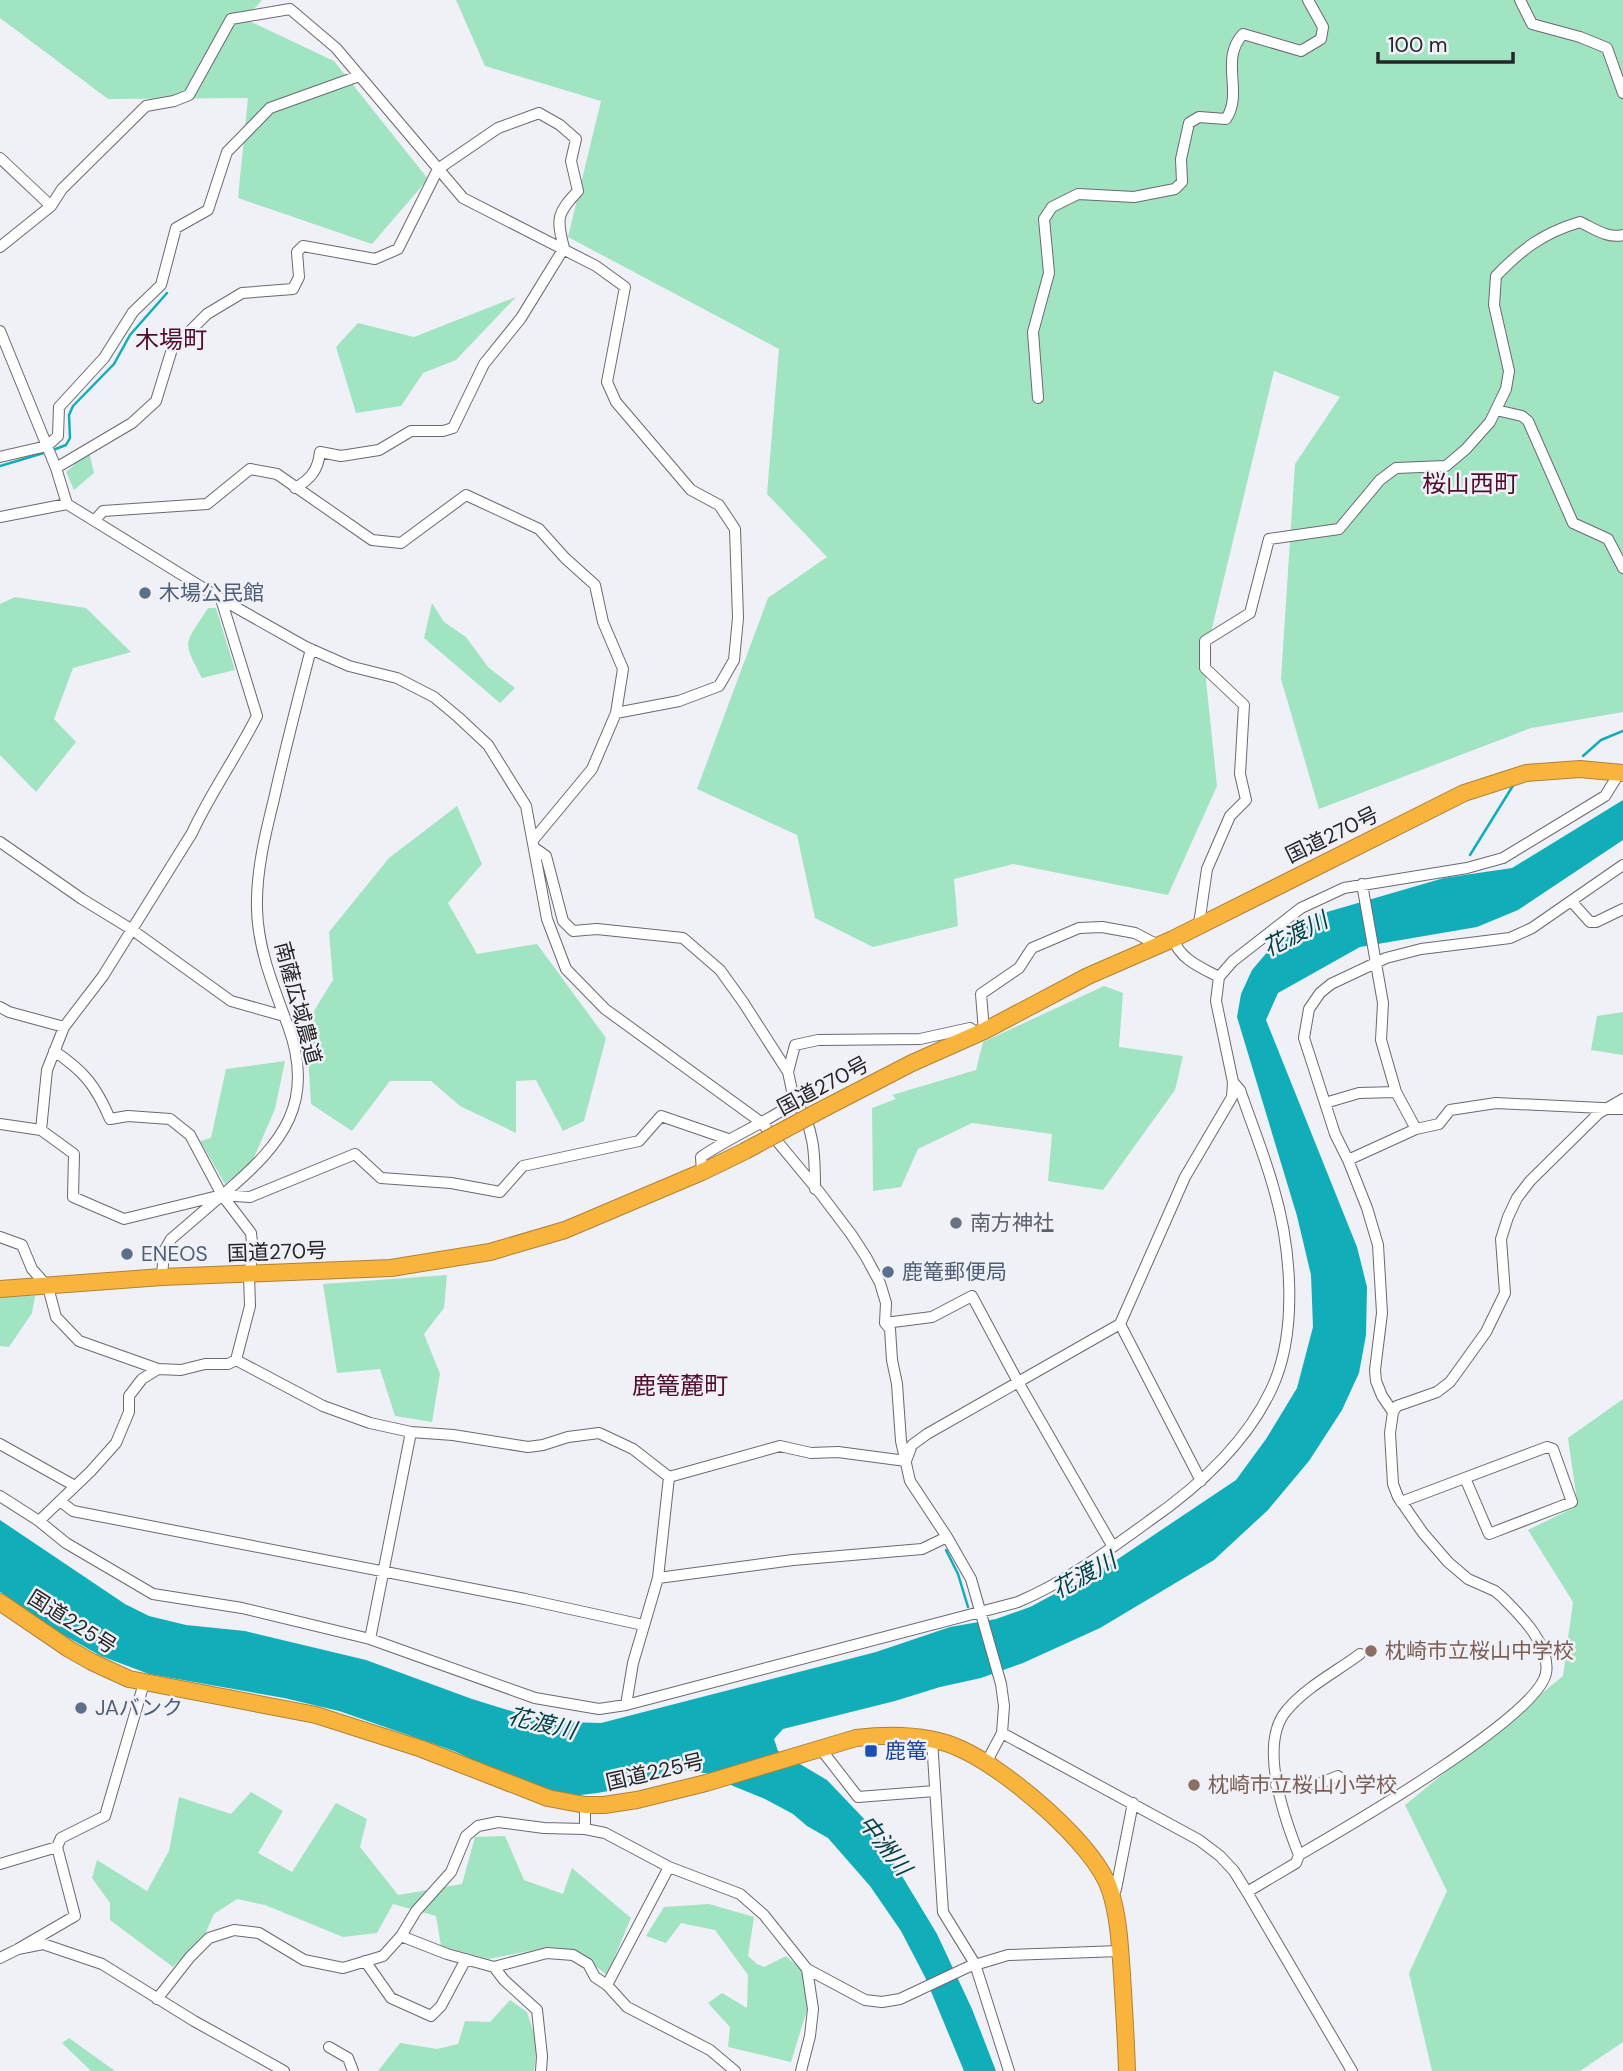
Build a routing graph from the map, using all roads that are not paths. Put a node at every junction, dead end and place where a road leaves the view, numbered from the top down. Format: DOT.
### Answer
graph roads {
  1 [pos="1308,0"];
  2 [pos="1520,0"];
  3 [pos="284,5"];
  4 [pos="359,76"];
  5 [pos="1623,93"];
  6 [pos="0,158"];
  7 [pos="438,169"];
  8 [pos="51,206"];
  9 [pos="1623,235"];
  10 [pos="0,247"];
  11 [pos="564,248"];
  12 [pos="0,331"];
  13 [pos="1038,398"];
  14 [pos="1496,410"];
  15 [pos="47,446"];
  16 [pos="0,457"];
  17 [pos="56,468"];
  18 [pos="295,488"];
  19 [pos="67,504"];
  20 [pos="0,517"];
  21 [pos="95,520"];
  22 [pos="1623,568"];
  23 [pos="221,599"];
  24 [pos="311,649"];
  25 [pos="616,713"];
  26 [pos="1621,772"];
  27 [pos="0,842"];
  28 [pos="535,844"];
  29 [pos="1623,865"];
  30 [pos="1363,889"];
  31 [pos="1571,901"];
  32 [pos="1623,909"];
  33 [pos="1199,924"];
  34 [pos="131,929"];
  35 [pos="1165,942"];
  36 [pos="1375,958"];
  37 [pos="1219,977"];
  38 [pos="0,1007"];
  39 [pos="284,1016"];
  40 [pos="64,1027"];
  41 [pos="981,1032"];
  42 [pos="54,1051"];
  43 [pos="788,1072"];
  44 [pos="1233,1082"];
  45 [pos="1396,1092"];
  46 [pos="1623,1099"];
  47 [pos="794,1100"];
  48 [pos="1325,1103"];
  49 [pos="1609,1107"];
  50 [pos="1623,1109"];
  51 [pos="762,1123"];
  52 [pos="0,1124"];
  53 [pos="1416,1129"];
  54 [pos="41,1130"];
  55 [pos="728,1139"];
  56 [pos="1348,1160"];
  57 [pos="702,1172"];
  58 [pos="815,1189"];
  59 [pos="222,1195"];
  60 [pos="0,1237"];
  61 [pos="249,1275"];
  62 [pos="162,1277"];
  63 [pos="48,1287"];
  64 [pos="0,1289"];
  65 [pos="885,1322"];
  66 [pos="1120,1324"];
  67 [pos="236,1360"];
  68 [pos="158,1369"];
  69 [pos="1018,1382"];
  70 [pos="1393,1412"];
  71 [pos="411,1432"];
  72 [pos="0,1444"];
  73 [pos="906,1461"];
  74 [pos="669,1477"];
  75 [pos="1465,1478"];
  76 [pos="1201,1481"];
  77 [pos="75,1486"];
  78 [pos="0,1496"];
  79 [pos="60,1501"];
  80 [pos="1401,1503"];
  81 [pos="39,1521"];
  82 [pos="947,1537"];
  83 [pos="1113,1547"];
  84 [pos="385,1572"];
  85 [pos="658,1578"];
  86 [pos="0,1602"];
  87 [pos="982,1614"];
  88 [pos="643,1625"];
  89 [pos="370,1639"];
  90 [pos="1360,1654"];
  91 [pos="144,1683"];
  92 [pos="626,1705"];
  93 [pos="1002,1733"];
  94 [pos="932,1740"];
  95 [pos="820,1748"];
  96 [pos="986,1763"];
  97 [pos="1338,1776"];
  98 [pos="1276,1785"];
  99 [pos="935,1791"];
  100 [pos="1133,1803"];
  101 [pos="585,1805"];
  102 [pos="585,1829"];
  103 [pos="57,1847"];
  104 [pos="1299,1855"];
  105 [pos="0,1864"];
  106 [pos="669,1867"];
  107 [pos="1247,1892"];
  108 [pos="1112,1899"];
  109 [pos="401,1936"];
  110 [pos="18,1949"];
  111 [pos="1120,1951"];
  112 [pos="0,1958"];
  113 [pos="466,1959"];
  114 [pos="365,1961"];
  115 [pos="971,1966"];
  116 [pos="494,1967"];
  117 [pos="807,1969"];
  118 [pos="607,1985"];
  119 [pos="157,1999"];
  120 [pos="329,2048"];
  121 [pos="284,2071"];
  122 [pos="353,2071"];
  123 [pos="541,2071"];
  124 [pos="735,2071"];
  125 [pos="801,2071"];
  126 [pos="1009,2071"];
  127 [pos="1128,2071"];
  128 [pos="1352,2071"];
  1 -- 13 [label="street"];
  2 -- 5 [label="street"];
  3 -- 4 [label="street"];
  3 -- 8 [label="street"];
  4 -- 7 [label="street"];
  4 -- 15 [label="street"];
  6 -- 8 [label="street"];
  7 -- 11 [label="street"];
  7 -- 11 [label="street"];
  7 -- 17 [label="street"];
  8 -- 10 [label="street"];
  9 -- 14 [label="street"];
  11 -- 18 [label="street"];
  11 -- 25 [label="street"];
  12 -- 15 [label="street"];
  14 -- 22 [label="street"];
  14 -- 33 [label="street"];
  15 -- 16 [label="street"];
  15 -- 17 [label="street"];
  17 -- 19 [label="street"];
  18 -- 21 [label="street"];
  18 -- 25 [label="street"];
  19 -- 20 [label="street"];
  19 -- 21 [label="street"];
  21 -- 23 [label="street"];
  23 -- 24 [label="street"];
  23 -- 34 [label="street"];
  24 -- 28 [label="street"];
  24 -- 39 [label="street, 南薩広域農道"];
  25 -- 28 [label="street"];
  26 -- 30 [label="street"];
  26 -- 33 [label="highway, 国道270号"];
  27 -- 34 [label="street"];
  28 -- 43 [label="street"];
  28 -- 51 [label="street"];
  29 -- 31 [label="street"];
  30 -- 36 [label="street"];
  30 -- 37 [label="street"];
  31 -- 32 [label="street"];
  31 -- 36 [label="street"];
  33 -- 35 [label="highway, 国道270号"];
  34 -- 39 [label="street"];
  34 -- 40 [label="street"];
  35 -- 37 [label="street"];
  35 -- 41 [label="highway, 国道270号"];
  35 -- 41 [label="street"];
  36 -- 45 [label="street"];
  36 -- 48 [label="street"];
  37 -- 44 [label="street"];
  38 -- 40 [label="street"];
  39 -- 59 [label="street, 南薩広域農道"];
  40 -- 42 [label="street"];
  41 -- 43 [label="street"];
  41 -- 57 [label="highway, 国道270号, bridge"];
  42 -- 54 [label="street"];
  42 -- 59 [label="street"];
  43 -- 47 [label="street"];
  44 -- 66 [label="street"];
  44 -- 76 [label="street"];
  45 -- 48 [label="street"];
  45 -- 53 [label="street"];
  46 -- 49 [label="street"];
  47 -- 51 [label="street"];
  47 -- 58 [label="street"];
  48 -- 56 [label="street"];
  49 -- 50 [label="street"];
  49 -- 53 [label="street"];
  49 -- 70 [label="street"];
  51 -- 55 [label="street"];
  51 -- 58 [label="street"];
  52 -- 54 [label="street"];
  53 -- 56 [label="street"];
  54 -- 59 [label="street"];
  55 -- 57 [label="street"];
  55 -- 59 [label="street"];
  56 -- 70 [label="street"];
  57 -- 61 [label="highway, 国道270号"];
  58 -- 65 [label="street"];
  59 -- 61 [label="street"];
  59 -- 62 [label="street, 南薩広域農道"];
  60 -- 63 [label="street"];
  61 -- 62 [label="highway, 国道270号"];
  61 -- 67 [label="street"];
  62 -- 63 [label="highway, 国道270号"];
  63 -- 64 [label="highway, 国道270号"];
  63 -- 68 [label="street"];
  65 -- 69 [label="street"];
  65 -- 73 [label="street"];
  66 -- 69 [label="street"];
  66 -- 76 [label="street"];
  67 -- 68 [label="street"];
  67 -- 71 [label="street"];
  68 -- 77 [label="street"];
  69 -- 73 [label="street"];
  69 -- 83 [label="street"];
  70 -- 80 [label="street"];
  71 -- 74 [label="street"];
  71 -- 84 [label="street"];
  72 -- 77 [label="street"];
  73 -- 74 [label="street"];
  73 -- 82 [label="street"];
  74 -- 85 [label="street"];
  75 -- 75 [label="street"];
  75 -- 80 [label="street"];
  76 -- 83 [label="street"];
  77 -- 79 [label="street"];
  78 -- 81 [label="street"];
  79 -- 81 [label="street"];
  79 -- 84 [label="street"];
  80 -- 104 [label="street"];
  81 -- 89 [label="street"];
  82 -- 85 [label="street"];
  82 -- 87 [label="street"];
  83 -- 87 [label="street"];
  84 -- 88 [label="street"];
  84 -- 89 [label="street"];
  85 -- 88 [label="street"];
  86 -- 91 [label="highway, 国道225号"];
  87 -- 92 [label="street"];
  87 -- 93 [label="street"];
  88 -- 92 [label="street"];
  89 -- 92 [label="street"];
  90 -- 98 [label="street"];
  91 -- 101 [label="highway, 国道225号"];
  91 -- 103 [label="street"];
  93 -- 96 [label="street"];
  93 -- 100 [label="street"];
  94 -- 95 [label="highway, 国道225号"];
  94 -- 96 [label="highway, 国道225号"];
  94 -- 99 [label="street"];
  95 -- 99 [label="street"];
  95 -- 101 [label="highway, 国道225号"];
  96 -- 108 [label="highway, 国道225号"];
  97 -- 98 [label="street"];
  98 -- 104 [label="street"];
  99 -- 115 [label="street"];
  100 -- 107 [label="street"];
  100 -- 108 [label="street"];
  101 -- 102 [label="street"];
  102 -- 106 [label="street"];
  102 -- 109 [label="street"];
  103 -- 105 [label="street"];
  103 -- 110 [label="street"];
  104 -- 107 [label="street"];
  106 -- 117 [label="street"];
  106 -- 118 [label="street"];
  107 -- 128 [label="street"];
  108 -- 111 [label="highway, 国道225号"];
  109 -- 113 [label="street"];
  109 -- 114 [label="street"];
  110 -- 112 [label="street"];
  110 -- 119 [label="street"];
  111 -- 115 [label="street"];
  111 -- 127 [label="highway, 国道225号"];
  113 -- 114 [label="street"];
  113 -- 116 [label="street"];
  114 -- 119 [label="street"];
  115 -- 117 [label="street"];
  115 -- 126 [label="street"];
  116 -- 118 [label="street"];
  116 -- 123 [label="street"];
  117 -- 125 [label="street"];
  118 -- 124 [label="street"];
  119 -- 121 [label="street"];
  120 -- 122 [label="street"];
}
